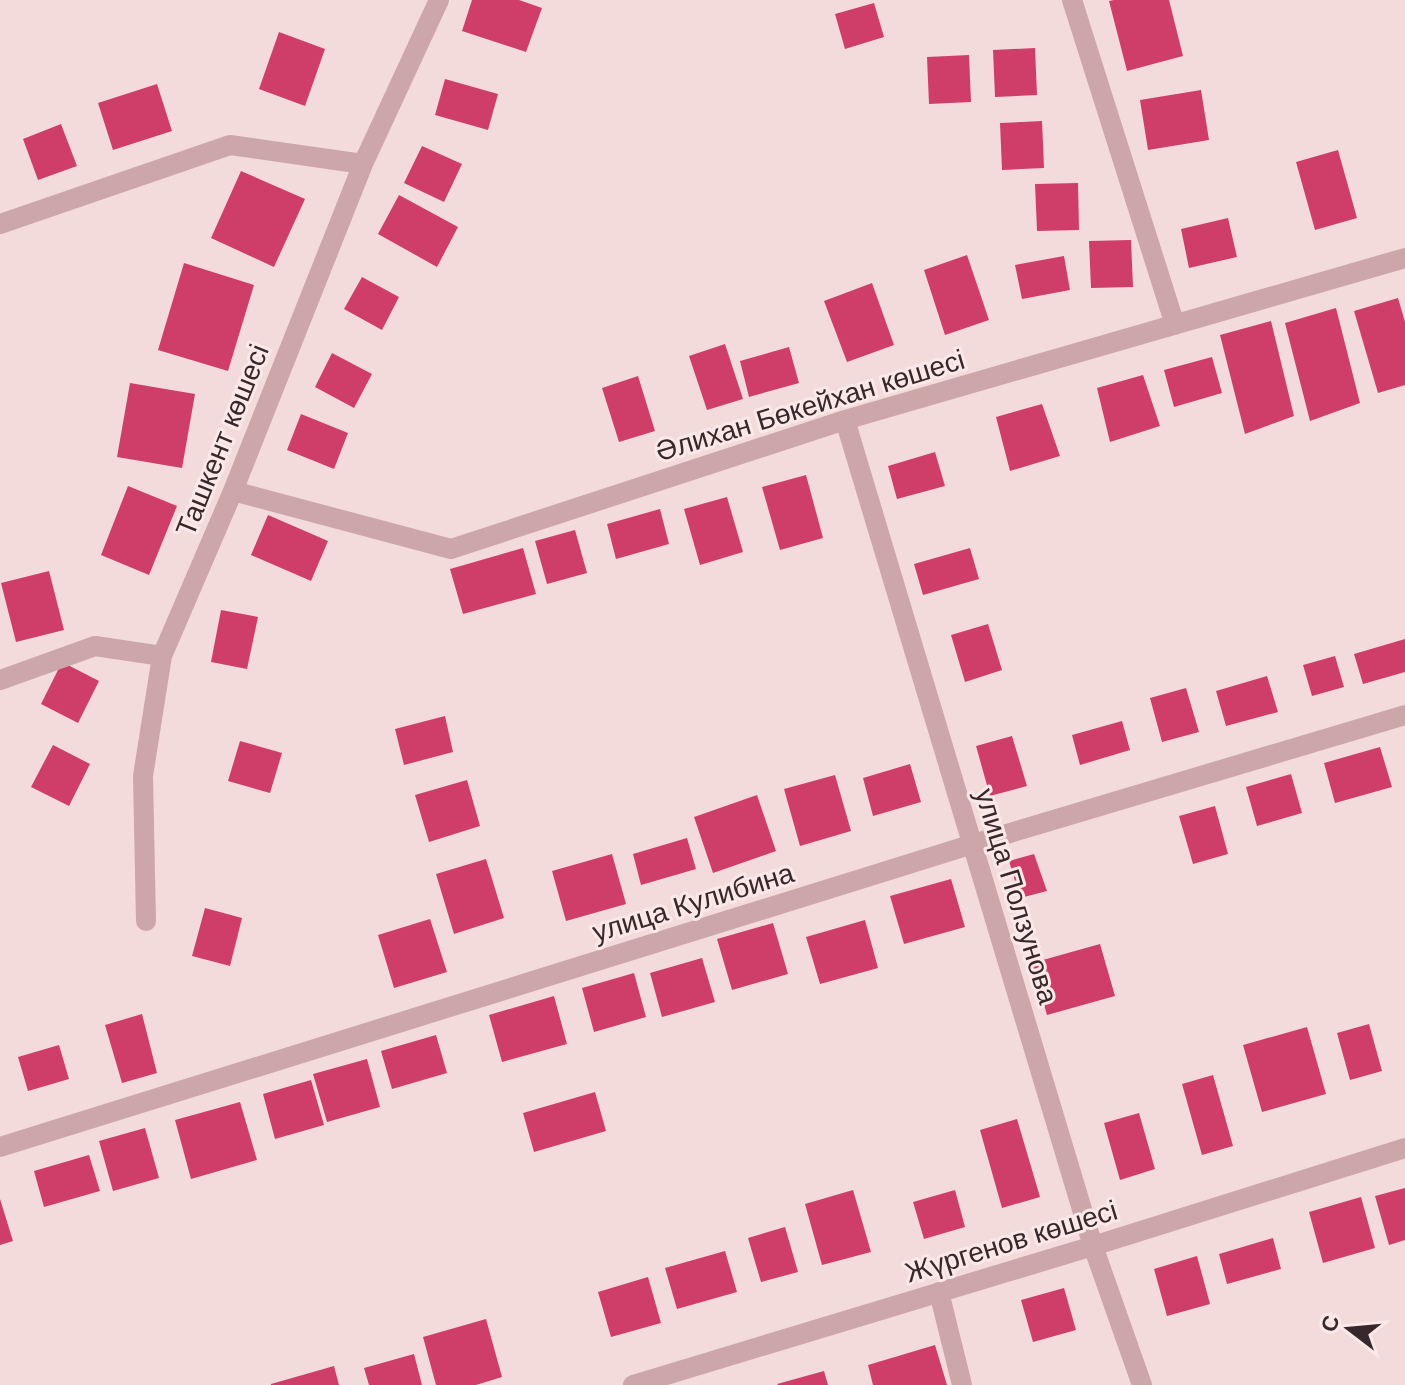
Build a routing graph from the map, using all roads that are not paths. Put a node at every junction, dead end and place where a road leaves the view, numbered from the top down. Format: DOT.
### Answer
graph roads {
  1 [pos="439,0"];
  2 [pos="1072,0"];
  3 [pos="363,164"];
  4 [pos="0,224"];
  5 [pos="1405,258"];
  6 [pos="1175,325"];
  7 [pos="845,420"];
  8 [pos="233,491"];
  9 [pos="162,656"];
  10 [pos="0,680"];
  11 [pos="1405,715"];
  12 [pos="973,844"];
  13 [pos="146,921"];
  14 [pos="0,1147"];
  15 [pos="1405,1148"];
  16 [pos="1093,1246"];
  17 [pos="939,1292"];
  18 [pos="633,1385"];
  19 [pos="962,1385"];
  20 [pos="1142,1385"];
  1 -- 3 [label="street, Ташкент көшесі"];
  2 -- 6 [label="street"];
  3 -- 4 [label="street"];
  3 -- 8 [label="street, Ташкент көшесі"];
  5 -- 6 [label="street, Әлихан Бөкейхан көшесі"];
  6 -- 7 [label="street, Әлихан Бөкейхан көшесі"];
  7 -- 8 [label="street, Әлихан Бөкейхан көшесі"];
  7 -- 12 [label="street, улица Ползунова"];
  8 -- 9 [label="street, Ташкент көшесі"];
  9 -- 10 [label="street"];
  9 -- 13 [label="street, Ташкент көшесі"];
  11 -- 12 [label="street, улица Кулибина"];
  12 -- 14 [label="street, улица Кулибина"];
  12 -- 16 [label="street, улица Ползунова"];
  15 -- 16 [label="street, Жүргенов көшесі"];
  16 -- 17 [label="street, Жүргенов көшесі"];
  16 -- 20 [label="street, улица Ползунова"];
  17 -- 18 [label="street, Жүргенов көшесі"];
  17 -- 19 [label="street"];
}
